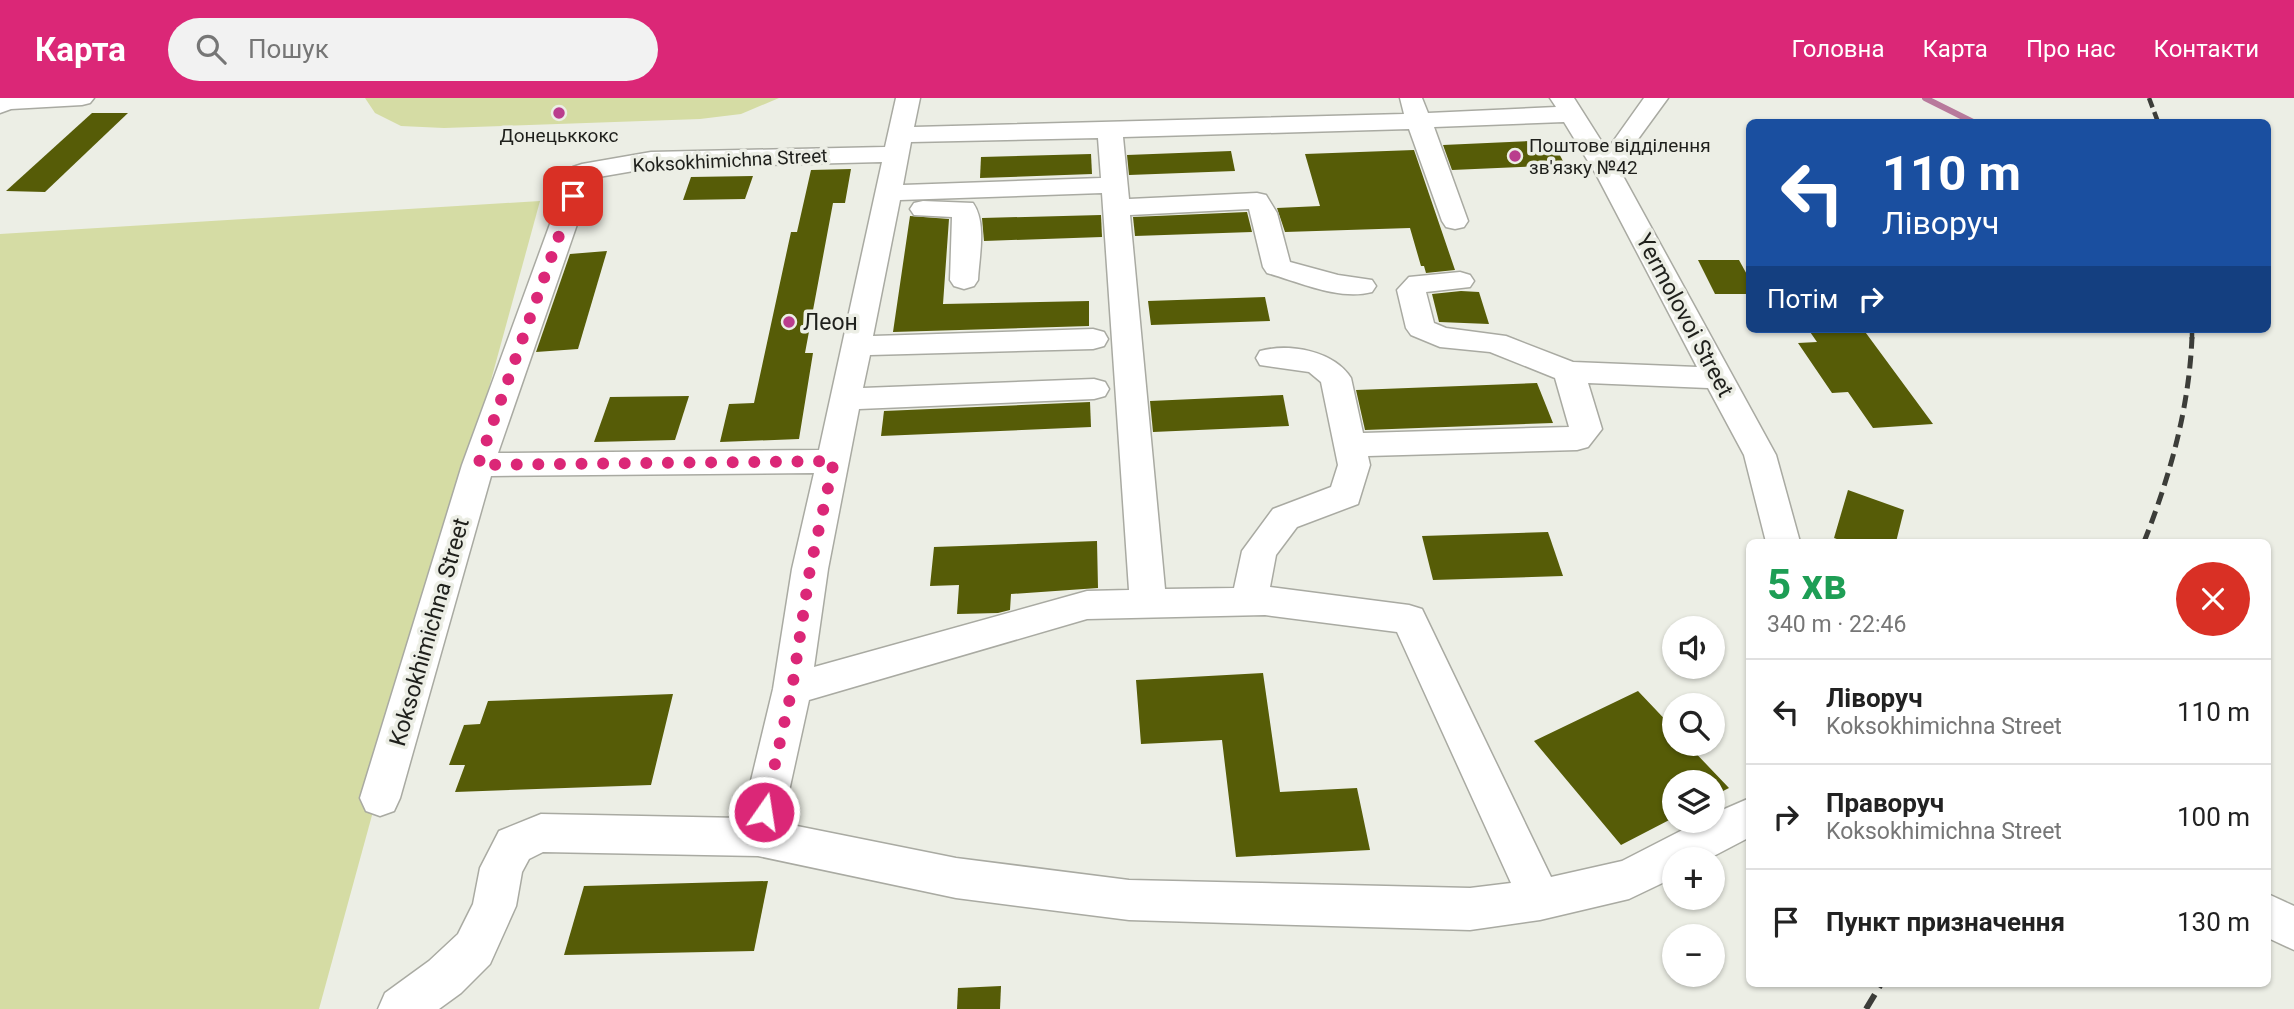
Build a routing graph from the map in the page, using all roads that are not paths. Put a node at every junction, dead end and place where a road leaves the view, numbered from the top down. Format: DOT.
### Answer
graph roads {
  1 [pos="82,98"];
  2 [pos="908,98"];
  3 [pos="1656,98"];
  4 [pos="0,106"];
  5 [pos="1567,106"];
  6 [pos="1415,109"];
  7 [pos="1110,130"];
  8 [pos="898,144"];
  9 [pos="1610,176"];
  10 [pos="1117,196"];
  11 [pos="886,202"];
  12 [pos="1455,221"];
  13 [pos="964,280"];
  14 [pos="1460,281"];
  15 [pos="1362,286"];
  16 [pos="1093,339"];
  17 [pos="857,346"];
  18 [pos="1271,358"];
  19 [pos="1569,372"];
  20 [pos="1719,378"];
  21 [pos="1094,389"];
  22 [pos="847,398"];
  23 [pos="1350,445"];
  24 [pos="834,461"];
  25 [pos="478,465"];
  26 [pos="1782,539"];
  27 [pos="1249,601"];
  28 [pos="1148,604"];
  29 [pos="792,689"];
  30 [pos="380,798"];
  31 [pos="1746,818"];
  32 [pos="758,837"];
  33 [pos="1540,900"];
  34 [pos="2271,917"];
  35 [pos="2294,929"];
  36 [pos="401,1009"];
  1 -- 4 [label="street"];
  2 -- 8 [label="street"];
  3 -- 9 [label="street"];
  5 -- 6 [label="street"];
  5 -- 9 [label="street, Yermolovoi Street"];
  6 -- 7 [label="street"];
  6 -- 12 [label="street"];
  7 -- 8 [label="street"];
  7 -- 10 [label="street"];
  8 -- 11 [label="street"];
  8 -- 25 [label="street, Koksokhimichna Street"];
  9 -- 20 [label="street, Yermolovoi Street"];
  10 -- 11 [label="street"];
  10 -- 15 [label="street"];
  10 -- 28 [label="street"];
  11 -- 13 [label="street"];
  11 -- 17 [label="street"];
  14 -- 19 [label="street"];
  16 -- 17 [label="street"];
  17 -- 22 [label="street"];
  18 -- 23 [label="street"];
  19 -- 20 [label="street"];
  19 -- 23 [label="street"];
  20 -- 26 [label="street, Yermolovoi Street"];
  21 -- 22 [label="street"];
  22 -- 24 [label="street"];
  23 -- 27 [label="street"];
  24 -- 25 [label="street"];
  24 -- 29 [label="street"];
  25 -- 30 [label="street, Koksokhimichna Street"];
  27 -- 28 [label="street"];
  27 -- 33 [label="street"];
  28 -- 29 [label="street"];
  29 -- 32 [label="street"];
  31 -- 33 [label="street"];
  32 -- 33 [label="street"];
  32 -- 36 [label="street"];
  34 -- 35 [label="street"];
}
